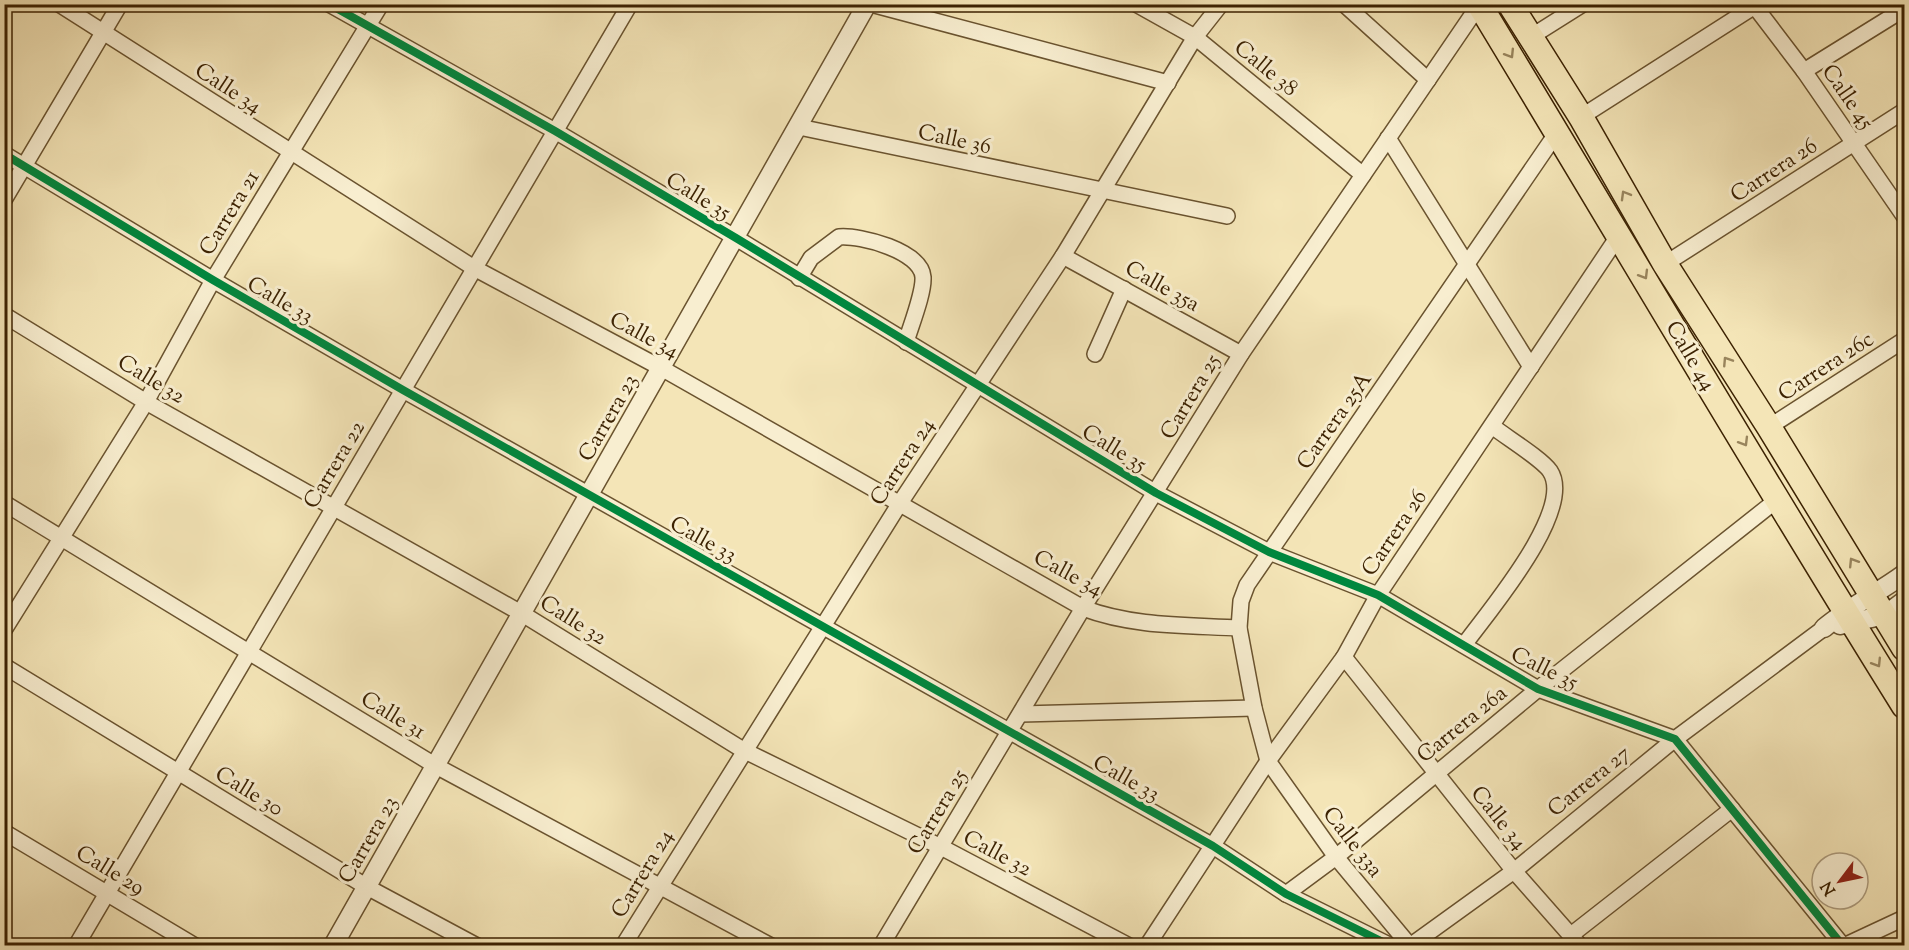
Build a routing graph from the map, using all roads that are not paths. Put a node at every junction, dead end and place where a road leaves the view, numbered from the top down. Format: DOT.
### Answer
graph roads {
  1 [pos="59,4"];
  2 [pos="120,4"];
  3 [pos="330,4"];
  4 [pos="381,4"];
  5 [pos="869,4"];
  6 [pos="1136,4"];
  7 [pos="1221,4"];
  8 [pos="1344,4"];
  9 [pos="1510,4"];
  10 [pos="1583,4"];
  11 [pos="1479,5"];
  12 [pos="1755,5"];
  13 [pos="624,7"];
  14 [pos="1905,9"];
  15 [pos="368,26"];
  16 [pos="103,33"];
  17 [pos="1195,37"];
  18 [pos="1529,38"];
  19 [pos="1804,72"];
  20 [pos="1428,80"];
  21 [pos="1168,83"];
  22 [pos="1905,111"];
  23 [pos="1581,117"];
  24 [pos="799,127"];
  25 [pos="555,131"];
  26 [pos="1558,131"];
  27 [pos="1388,138"];
  28 [pos="1855,143"];
  29 [pos="290,153"];
  30 [pos="4,154"];
  31 [pos="24,167"];
  32 [pos="1363,175"];
  33 [pos="1102,192"];
  34 [pos="4,200"];
  35 [pos="1902,206"];
  36 [pos="1227,216"];
  37 [pos="1620,235"];
  38 [pos="736,238"];
  39 [pos="1063,256"];
  40 [pos="1665,264"];
  41 [pos="1468,265"];
  42 [pos="474,268"];
  43 [pos="799,278"];
  44 [pos="213,280"];
  45 [pos="1124,289"];
  46 [pos="4,315"];
  47 [pos="1905,340"];
  48 [pos="906,342"];
  49 [pos="1095,354"];
  50 [pos="1241,354"];
  51 [pos="1531,367"];
  52 [pos="663,369"];
  53 [pos="977,385"];
  54 [pos="403,390"];
  55 [pos="146,402"];
  56 [pos="1492,426"];
  57 [pos="1769,427"];
  58 [pos="1156,493"];
  59 [pos="589,495"];
  60 [pos="1778,499"];
  61 [pos="4,503"];
  62 [pos="900,503"];
  63 [pos="334,507"];
  64 [pos="61,537"];
  65 [pos="1269,552"];
  66 [pos="1905,574"];
  67 [pos="1378,595"];
  68 [pos="1905,601"];
  69 [pos="1879,605"];
  70 [pos="1083,608"];
  71 [pos="521,613"];
  72 [pos="1848,617"];
  73 [pos="824,625"];
  74 [pos="1239,628"];
  75 [pos="1824,628"];
  76 [pos="4,630"];
  77 [pos="1464,645"];
  78 [pos="1905,648"];
  79 [pos="249,651"];
  80 [pos="1344,657"];
  81 [pos="4,666"];
  82 [pos="1538,689"];
  83 [pos="1905,706"];
  84 [pos="1254,708"];
  85 [pos="1021,714"];
  86 [pos="1011,732"];
  87 [pos="1675,739"];
  88 [pos="743,750"];
  89 [pos="1268,761"];
  90 [pos="436,766"];
  91 [pos="1436,772"];
  92 [pos="177,773"];
  93 [pos="1732,809"];
  94 [pos="4,832"];
  95 [pos="1213,846"];
  96 [pos="941,847"];
  97 [pos="1336,857"];
  98 [pos="1514,871"];
  99 [pos="659,884"];
  100 [pos="367,887"];
  101 [pos="106,893"];
  102 [pos="1286,894"];
  103 [pos="1905,918"];
  104 [pos="1575,940"];
  105 [pos="76,945"];
  106 [pos="195,945"];
  107 [pos="333,945"];
  108 [pos="477,945"];
  109 [pos="623,945"];
  110 [pos="771,945"];
  111 [pos="881,945"];
  112 [pos="1129,945"];
  113 [pos="1147,945"];
  114 [pos="1390,945"];
  115 [pos="1410,945"];
  116 [pos="1844,945"];
  1 -- 16 [label="street, Calle 34"];
  2 -- 16 [label="street"];
  3 -- 15 [label="street, Calle 35"];
  4 -- 15 [label="street, Carrera 21"];
  5 -- 21 [label="street"];
  5 -- 24 [label="street, Carrera 23"];
  6 -- 17 [label="street, Calle 38"];
  7 -- 17 [label="street, Carrera 24"];
  8 -- 20 [label="street"];
  9 -- 18 [label="main road, Calle 44"];
  10 -- 18 [label="street"];
  11 -- 20 [label="street, Carrera 25"];
  11 -- 26 [label="main road, Calle 44, one-way"];
  12 -- 19 [label="street, Calle 45"];
  12 -- 23 [label="street"];
  13 -- 25 [label="street, Carrera 22"];
  14 -- 19 [label="street"];
  15 -- 25 [label="street, Calle 35"];
  15 -- 29 [label="street, Carrera 21"];
  16 -- 29 [label="street, Calle 34"];
  16 -- 31 [label="street"];
  17 -- 21 [label="street, Carrera 24"];
  17 -- 32 [label="street, Calle 38"];
  18 -- 23 [label="main road, Calle 44"];
  19 -- 28 [label="street, Calle 45"];
  20 -- 27 [label="street, Carrera 25"];
  21 -- 33 [label="street, Carrera 24"];
  22 -- 28 [label="street, Carrera 26"];
  40 -- 23 [label="main road, Calle 44, one-way"];
  24 -- 33 [label="street, Calle 36"];
  24 -- 38 [label="street, Carrera 23"];
  25 -- 38 [label="street, Calle 35"];
  25 -- 42 [label="street, Carrera 22"];
  26 -- 37 [label="main road, Calle 44"];
  26 -- 41 [label="street, Carrera 25A"];
  27 -- 32 [label="street, Carrera 25"];
  27 -- 41 [label="street"];
  28 -- 35 [label="street, Calle 45"];
  28 -- 40 [label="street, Carrera 26"];
  29 -- 42 [label="street, Calle 34"];
  29 -- 44 [label="street, Carrera 21"];
  30 -- 31 [label="street, Calle 33"];
  31 -- 34 [label="street"];
  31 -- 44 [label="street, Calle 33"];
  32 -- 50 [label="street, Carrera 25"];
  33 -- 36 [label="street, Calle 36"];
  33 -- 39 [label="street, Carrera 24"];
  37 -- 51 [label="street, Carrera 26"];
  37 -- 60 [label="main road, Calle 44, one-way"];
  38 -- 43 [label="street, Calle 35"];
  38 -- 52 [label="street, Carrera 23"];
  39 -- 45 [label="street, Calle 35a"];
  39 -- 53 [label="street, Carrera 24"];
  57 -- 40 [label="main road, Calle 44, one-way"];
  41 -- 51 [label="street"];
  41 -- 65 [label="street, Carrera 25A"];
  42 -- 52 [label="street, Calle 34"];
  42 -- 54 [label="street, Carrera 22"];
  43 -- 48 [label="street, Calle 35"];
  43 -- 48 [label="street"];
  44 -- 54 [label="street, Calle 33"];
  44 -- 55 [label="street, Carrera 21"];
  45 -- 49 [label="street"];
  45 -- 50 [label="street, Calle 35a"];
  46 -- 55 [label="street, Calle 32"];
  47 -- 57 [label="street, Carrera 26c"];
  48 -- 53 [label="street, Calle 35"];
  50 -- 58 [label="street, Carrera 25"];
  51 -- 56 [label="street, Carrera 26"];
  52 -- 59 [label="street, Carrera 23"];
  52 -- 62 [label="street, Calle 34"];
  53 -- 58 [label="street, Calle 35"];
  53 -- 62 [label="street, Carrera 24"];
  54 -- 59 [label="street, Calle 33"];
  54 -- 63 [label="street, Carrera 22"];
  55 -- 63 [label="street, Calle 32"];
  55 -- 64 [label="street, Carrera 21"];
  56 -- 67 [label="street, Carrera 26"];
  56 -- 77 [label="street"];
  69 -- 57 [label="main road, Calle 44, one-way"];
  58 -- 65 [label="street, Calle 35"];
  58 -- 70 [label="street, Carrera 25"];
  59 -- 71 [label="street, Carrera 23"];
  59 -- 73 [label="street, Calle 33"];
  60 -- 72 [label="main road, Calle 44"];
  60 -- 82 [label="street, Carrera 26a"];
  61 -- 64 [label="street, Calle 31"];
  62 -- 70 [label="street, Calle 34"];
  62 -- 73 [label="street, Carrera 24"];
  63 -- 71 [label="street, Calle 32"];
  63 -- 79 [label="street, Carrera 22"];
  64 -- 76 [label="street, Carrera 21"];
  64 -- 79 [label="street, Calle 31"];
  65 -- 67 [label="street, Calle 35"];
  65 -- 74 [label="street, Carrera 25A"];
  66 -- 69 [label="street, Carrera 27"];
  67 -- 77 [label="street, Calle 35"];
  67 -- 80 [label="street, Carrera 26"];
  68 -- 69 [label="street, Carrera 27"];
  69 -- 72 [label="street, Carrera 27"];
  69 -- 78 [label="main road, Calle 44"];
  70 -- 74 [label="street, Calle 34"];
  70 -- 85 [label="street, Carrera 25"];
  71 -- 88 [label="street, Calle 32"];
  71 -- 90 [label="street, Carrera 23"];
  72 -- 75 [label="street, Carrera 27"];
  72 -- 83 [label="main road, Calle 44, one-way"];
  73 -- 86 [label="street, Calle 33"];
  73 -- 88 [label="street, Carrera 24"];
  74 -- 84 [label="street, Carrera 25A"];
  75 -- 87 [label="street, Carrera 27"];
  77 -- 82 [label="street, Calle 35"];
  79 -- 90 [label="street, Calle 31"];
  79 -- 92 [label="street, Carrera 22"];
  80 -- 89 [label="street, Carrera 26"];
  80 -- 91 [label="street, Calle 34"];
  81 -- 92 [label="street, Calle 30"];
  82 -- 87 [label="street, Calle 35"];
  82 -- 91 [label="street, Carrera 26a"];
  84 -- 85 [label="street"];
  84 -- 89 [label="street, Carrera 25A"];
  85 -- 86 [label="street, Carrera 25"];
  86 -- 95 [label="street, Calle 33"];
  86 -- 96 [label="street, Carrera 25"];
  87 -- 93 [label="street"];
  87 -- 98 [label="street, Carrera 27"];
  88 -- 96 [label="street, Calle 32"];
  88 -- 99 [label="street, Carrera 24"];
  89 -- 95 [label="street, Carrera 26"];
  89 -- 97 [label="street, Calle 33a"];
  90 -- 99 [label="street, Calle 31"];
  90 -- 100 [label="street, Carrera 23"];
  91 -- 97 [label="street, Carrera 26a"];
  91 -- 98 [label="street, Calle 34"];
  92 -- 100 [label="street, Calle 30"];
  92 -- 101 [label="street, Carrera 22"];
  93 -- 104 [label="street"];
  93 -- 116 [label="street"];
  94 -- 101 [label="street, Calle 29"];
  95 -- 102 [label="street, Calle 33"];
  95 -- 113 [label="street, Carrera 26"];
  96 -- 111 [label="street, Carrera 25"];
  96 -- 112 [label="street, Calle 32"];
  97 -- 102 [label="street, Carrera 26a"];
  97 -- 115 [label="street, Calle 33a"];
  98 -- 104 [label="street, Calle 34"];
  98 -- 115 [label="street, Carrera 27"];
  99 -- 109 [label="street, Carrera 24"];
  99 -- 110 [label="street, Calle 31"];
  100 -- 107 [label="street, Carrera 23"];
  100 -- 108 [label="street, Calle 30"];
  101 -- 105 [label="street, Carrera 22"];
  101 -- 106 [label="street, Calle 29"];
  102 -- 114 [label="street, Calle 33"];
  103 -- 116 [label="street"];
}
